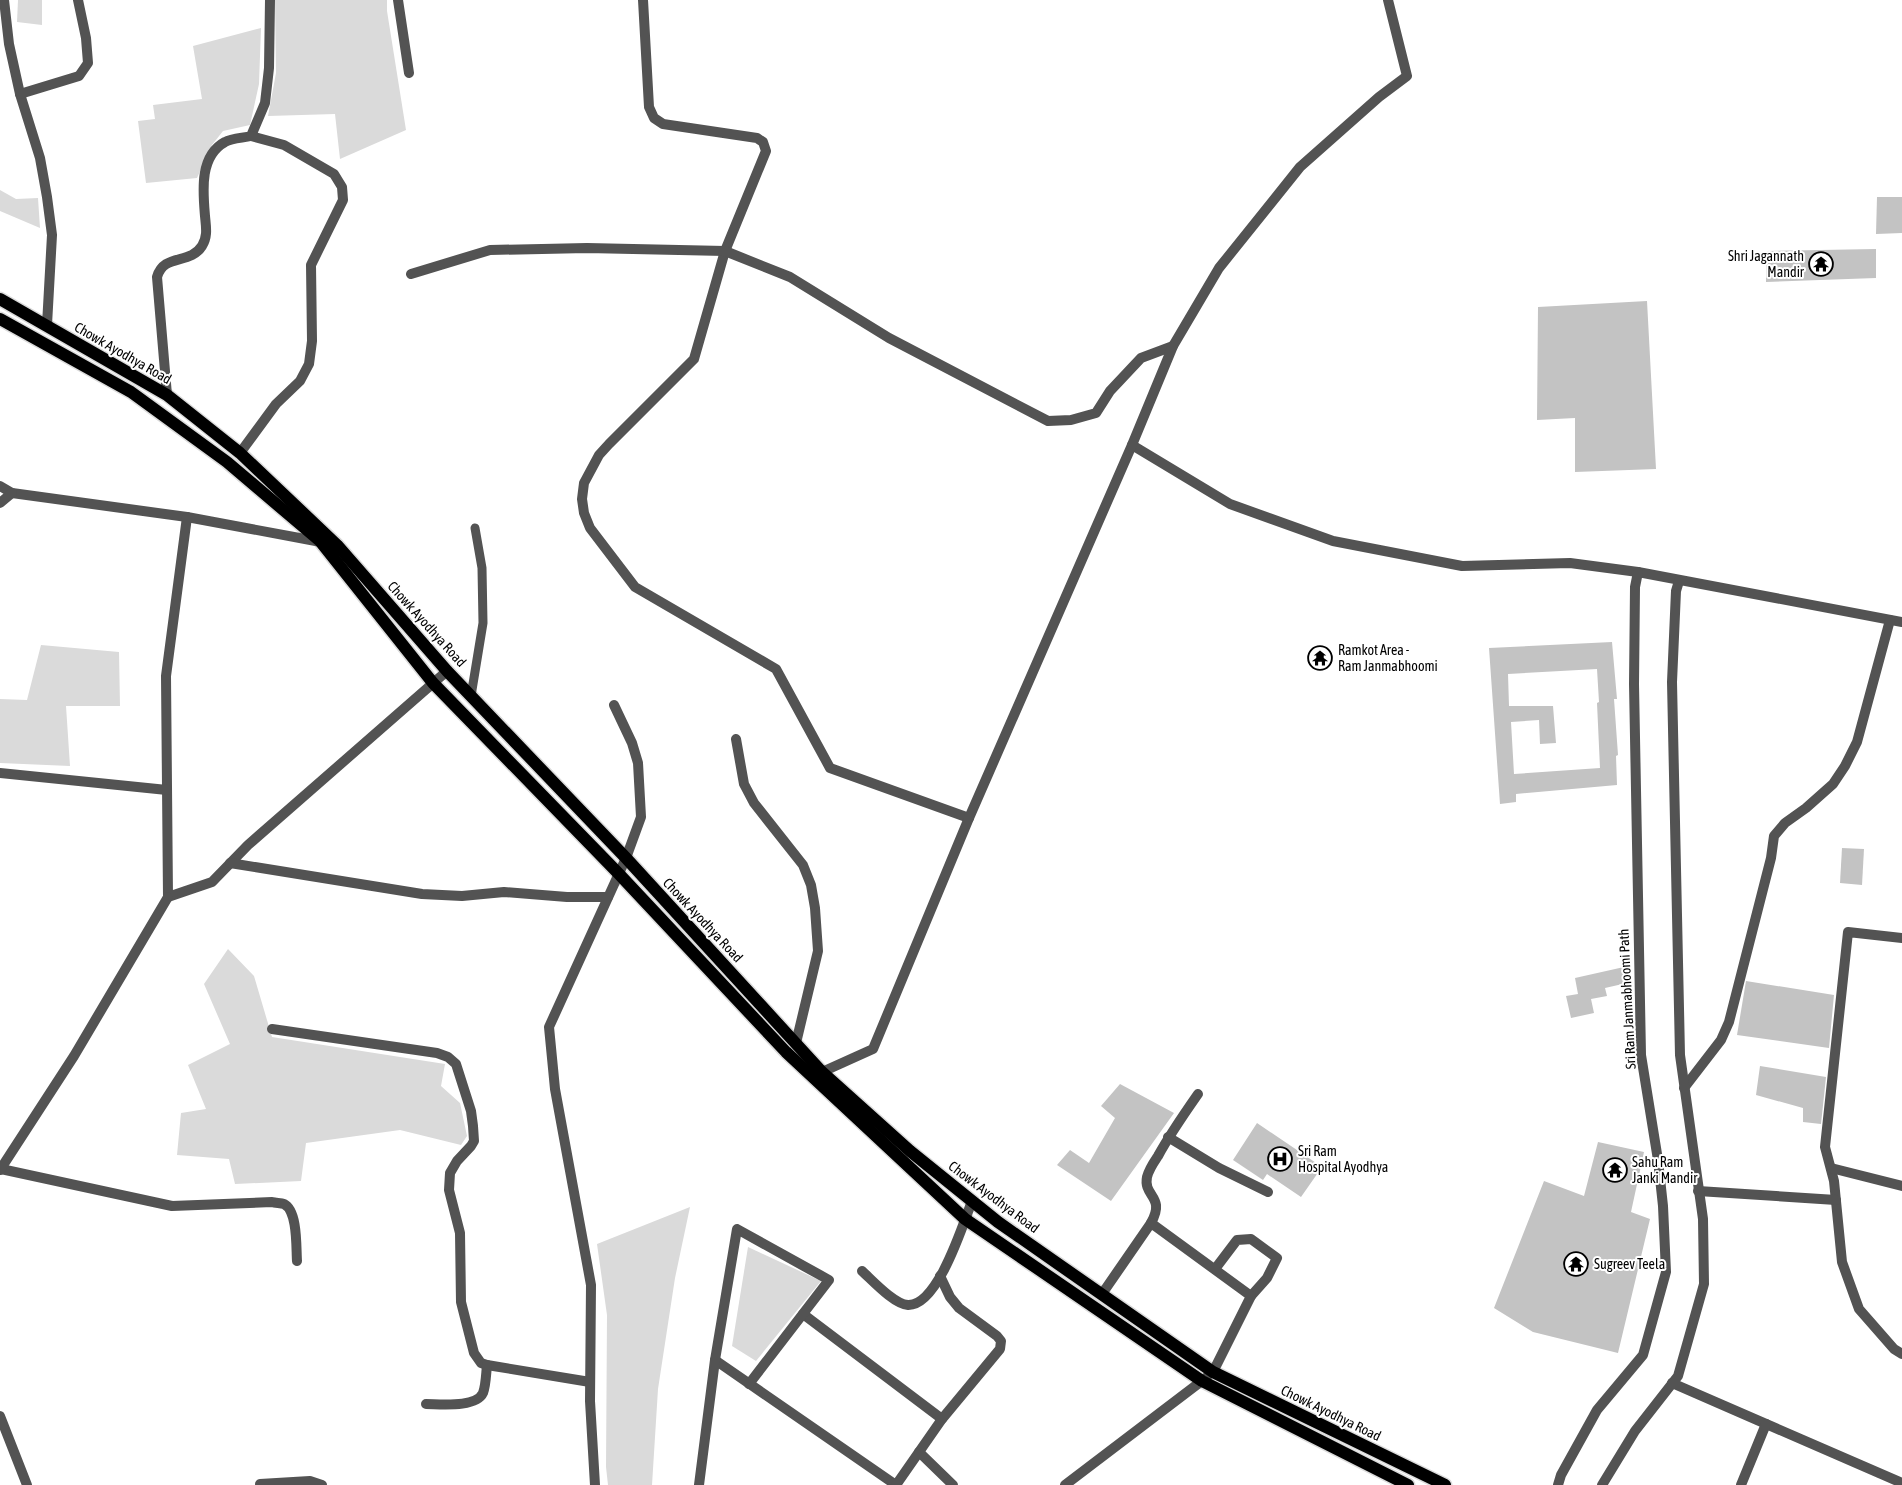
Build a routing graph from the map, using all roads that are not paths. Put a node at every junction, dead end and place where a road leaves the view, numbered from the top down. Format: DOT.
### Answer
graph roads {
  1 [pos="4,0"];
  2 [pos="78,0"];
  3 [pos="270,0"];
  4 [pos="398,0"];
  5 [pos="643,0"];
  6 [pos="1388,0"];
  7 [pos="409,73"];
  8 [pos="20,94"];
  9 [pos="251,136"];
  10 [pos="725,251"];
  11 [pos="411,274"];
  12 [pos="0,299"];
  13 [pos="0,319"];
  14 [pos="47,325"];
  15 [pos="1173,346"];
  16 [pos="167,395"];
  17 [pos="1132,445"];
  18 [pos="240,453"];
  19 [pos="0,486"];
  20 [pos="12,493"];
  21 [pos="0,503"];
  22 [pos="187,516"];
  23 [pos="475,528"];
  24 [pos="320,542"];
  25 [pos="336,545"];
  26 [pos="1638,572"];
  27 [pos="1678,581"];
  28 [pos="1890,620"];
  29 [pos="1902,622"];
  30 [pos="447,670"];
  31 [pos="433,683"];
  32 [pos="471,696"];
  33 [pos="614,705"];
  34 [pos="736,739"];
  35 [pos="0,773"];
  36 [pos="167,790"];
  37 [pos="969,818"];
  38 [pos="626,858"];
  39 [pos="230,863"];
  40 [pos="619,874"];
  41 [pos="168,897"];
  42 [pos="608,897"];
  43 [pos="1902,938"];
  44 [pos="272,1029"];
  45 [pos="796,1043"];
  46 [pos="822,1072"];
  47 [pos="1684,1088"];
  48 [pos="1198,1094"];
  49 [pos="1168,1137"];
  50 [pos="1831,1168"];
  51 [pos="0,1169"];
  52 [pos="1902,1186"];
  53 [pos="1698,1191"];
  54 [pos="1268,1192"];
  55 [pos="1836,1200"];
  56 [pos="972,1201"];
  57 [pos="965,1220"];
  58 [pos="1151,1224"];
  59 [pos="297,1261"];
  60 [pos="1214,1269"];
  61 [pos="862,1271"];
  62 [pos="940,1276"];
  63 [pos="1102,1294"];
  64 [pos="1251,1296"];
  65 [pos="803,1314"];
  66 [pos="1902,1354"];
  67 [pos="715,1360"];
  68 [pos="488,1365"];
  69 [pos="1213,1372"];
  70 [pos="1202,1381"];
  71 [pos="590,1382"];
  72 [pos="1672,1383"];
  73 [pos="749,1384"];
  74 [pos="426,1404"];
  75 [pos="0,1416"];
  76 [pos="942,1419"];
  77 [pos="1766,1424"];
  78 [pos="918,1452"];
  79 [pos="1902,1482"];
  80 [pos="260,1484"];
  81 [pos="27,1485"];
  82 [pos="322,1485"];
  83 [pos="595,1485"];
  84 [pos="699,1485"];
  85 [pos="896,1485"];
  86 [pos="953,1485"];
  87 [pos="1065,1485"];
  88 [pos="1408,1485"];
  89 [pos="1445,1485"];
  90 [pos="1558,1485"];
  91 [pos="1602,1485"];
  92 [pos="1741,1485"];
  1 -- 8 [label="street"];
  2 -- 8 [label="street"];
  3 -- 9 [label="street"];
  4 -- 7 [label="street"];
  5 -- 10 [label="street"];
  6 -- 15 [label="street"];
  8 -- 14 [label="street"];
  9 -- 16 [label="street"];
  9 -- 18 [label="street"];
  10 -- 11 [label="street"];
  10 -- 15 [label="street"];
  10 -- 37 [label="street"];
  12 -- 14 [label="main road, Chowk Ayodhya Road"];
  13 -- 24 [label="main road"];
  14 -- 16 [label="main road, Chowk Ayodhya Road"];
  15 -- 17 [label="street"];
  16 -- 18 [label="main road, Chowk Ayodhya Road"];
  17 -- 26 [label="street"];
  17 -- 37 [label="street"];
  18 -- 25 [label="main road, Chowk Ayodhya Road"];
  19 -- 20 [label="street"];
  20 -- 21 [label="street"];
  20 -- 22 [label="street"];
  22 -- 24 [label="street"];
  22 -- 36 [label="street"];
  23 -- 32 [label="lane"];
  24 -- 25 [label="street"];
  24 -- 31 [label="main road"];
  25 -- 30 [label="main road, Chowk Ayodhya Road"];
  26 -- 27 [label="street"];
  26 -- 90 [label="street, Sri Ram Janmabhoomi Path"];
  27 -- 28 [label="street"];
  27 -- 47 [label="street"];
  28 -- 29 [label="street"];
  28 -- 47 [label="street"];
  30 -- 31 [label="street"];
  30 -- 32 [label="main road, Chowk Ayodhya Road"];
  31 -- 39 [label="street"];
  31 -- 40 [label="main road"];
  32 -- 38 [label="main road, Chowk Ayodhya Road"];
  33 -- 38 [label="street"];
  34 -- 45 [label="street"];
  35 -- 36 [label="street"];
  36 -- 41 [label="street"];
  37 -- 46 [label="street"];
  38 -- 40 [label="street"];
  38 -- 45 [label="main road, Chowk Ayodhya Road"];
  39 -- 41 [label="street"];
  39 -- 42 [label="street"];
  40 -- 42 [label="street"];
  40 -- 57 [label="main road"];
  41 -- 51 [label="street"];
  42 -- 71 [label="street"];
  43 -- 50 [label="street"];
  44 -- 68 [label="street"];
  45 -- 46 [label="main road, Chowk Ayodhya Road"];
  46 -- 56 [label="main road, Chowk Ayodhya Road"];
  47 -- 53 [label="street"];
  48 -- 49 [label="street"];
  49 -- 54 [label="street"];
  49 -- 58 [label="street"];
  50 -- 52 [label="street"];
  50 -- 55 [label="street"];
  51 -- 59 [label="street"];
  53 -- 55 [label="street"];
  53 -- 72 [label="street"];
  55 -- 66 [label="street"];
  56 -- 57 [label="street"];
  56 -- 63 [label="main road, Chowk Ayodhya Road"];
  57 -- 62 [label="street"];
  57 -- 70 [label="main road"];
  58 -- 60 [label="street"];
  58 -- 63 [label="street"];
  60 -- 64 [label="street"];
  60 -- 64 [label="street"];
  61 -- 62 [label="street"];
  62 -- 76 [label="street"];
  63 -- 69 [label="main road, Chowk Ayodhya Road"];
  64 -- 69 [label="street"];
  65 -- 67 [label="street"];
  65 -- 73 [label="street"];
  65 -- 76 [label="street"];
  67 -- 73 [label="street"];
  67 -- 84 [label="street"];
  68 -- 71 [label="street"];
  68 -- 74 [label="street"];
  69 -- 70 [label="street"];
  69 -- 89 [label="main road, Chowk Ayodhya Road"];
  70 -- 87 [label="street"];
  70 -- 88 [label="main road"];
  71 -- 83 [label="street"];
  72 -- 77 [label="street"];
  72 -- 91 [label="street"];
  73 -- 85 [label="street"];
  75 -- 81 [label="street"];
  76 -- 78 [label="street"];
  77 -- 79 [label="street"];
  77 -- 92 [label="street"];
  78 -- 85 [label="street"];
  78 -- 86 [label="street"];
  80 -- 82 [label="street"];
}
